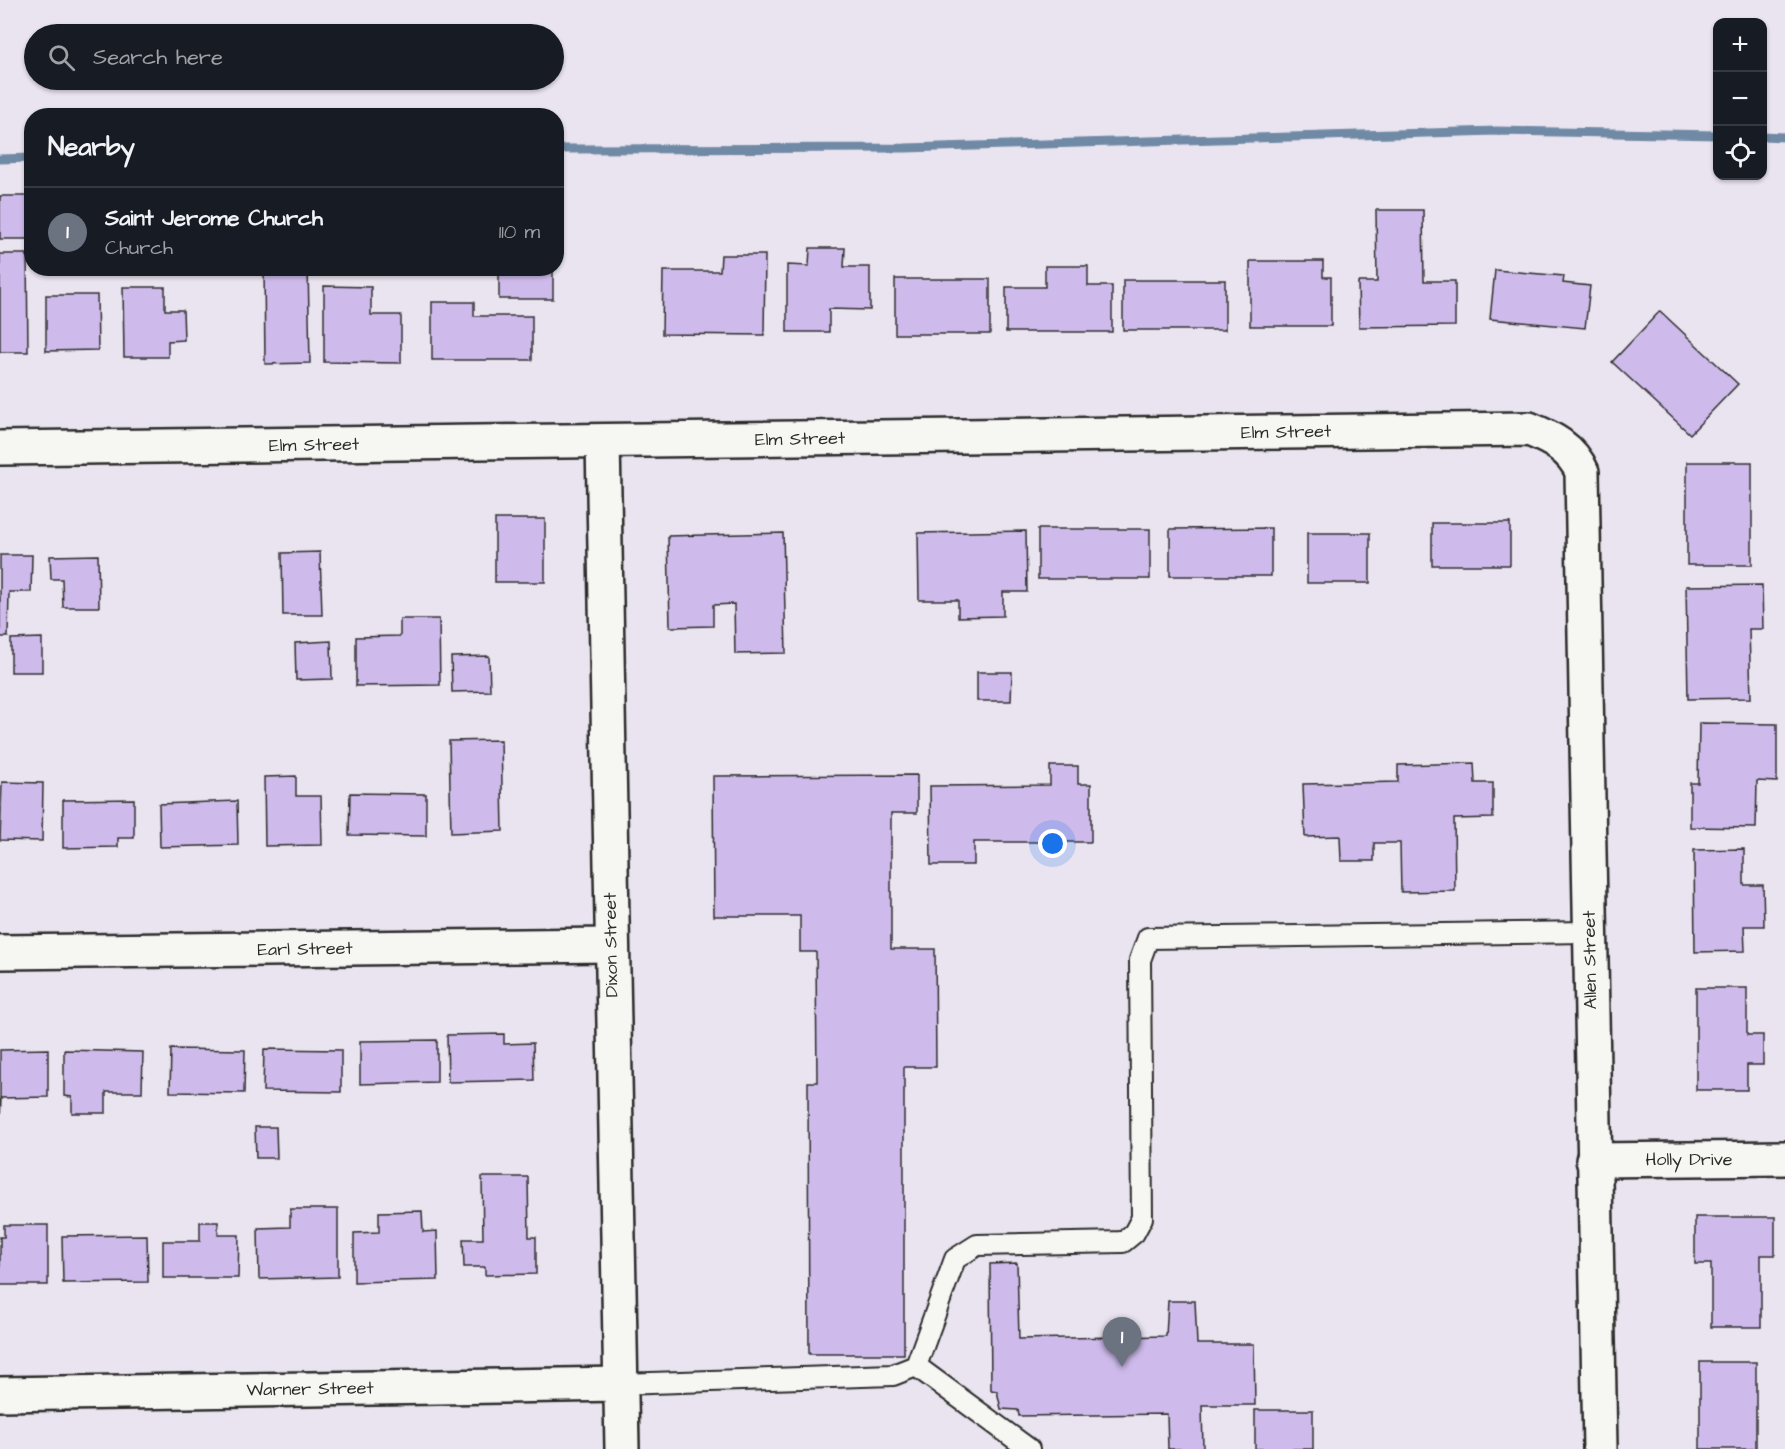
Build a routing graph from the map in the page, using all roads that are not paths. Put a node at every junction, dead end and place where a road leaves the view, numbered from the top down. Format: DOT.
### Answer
graph roads {
  1 [pos="603,441"];
  2 [pos="0,448"];
  3 [pos="1582,472"];
  4 [pos="1589,932"];
  5 [pos="611,945"];
  6 [pos="0,952"];
  7 [pos="1785,1158"];
  8 [pos="1593,1160"];
  9 [pos="916,1366"];
  10 [pos="621,1384"];
  11 [pos="0,1394"];
  12 [pos="622,1449"];
  13 [pos="1029,1449"];
  14 [pos="1600,1449"];
  1 -- 2 [label="street, Elm Street"];
  1 -- 3 [label="street, Elm Street"];
  1 -- 5 [label="street, Dixon Street"];
  3 -- 4 [label="street, Allen Street"];
  4 -- 8 [label="street, Allen Street"];
  4 -- 9 [label="lane"];
  5 -- 6 [label="street, Earl Street"];
  5 -- 10 [label="street, Dixon Street"];
  7 -- 8 [label="street, Holly Drive"];
  8 -- 14 [label="street, Allen Street"];
  9 -- 10 [label="lane"];
  9 -- 13 [label="lane"];
  10 -- 11 [label="street, Warner Street"];
  10 -- 12 [label="street, Dixon Street"];
}
